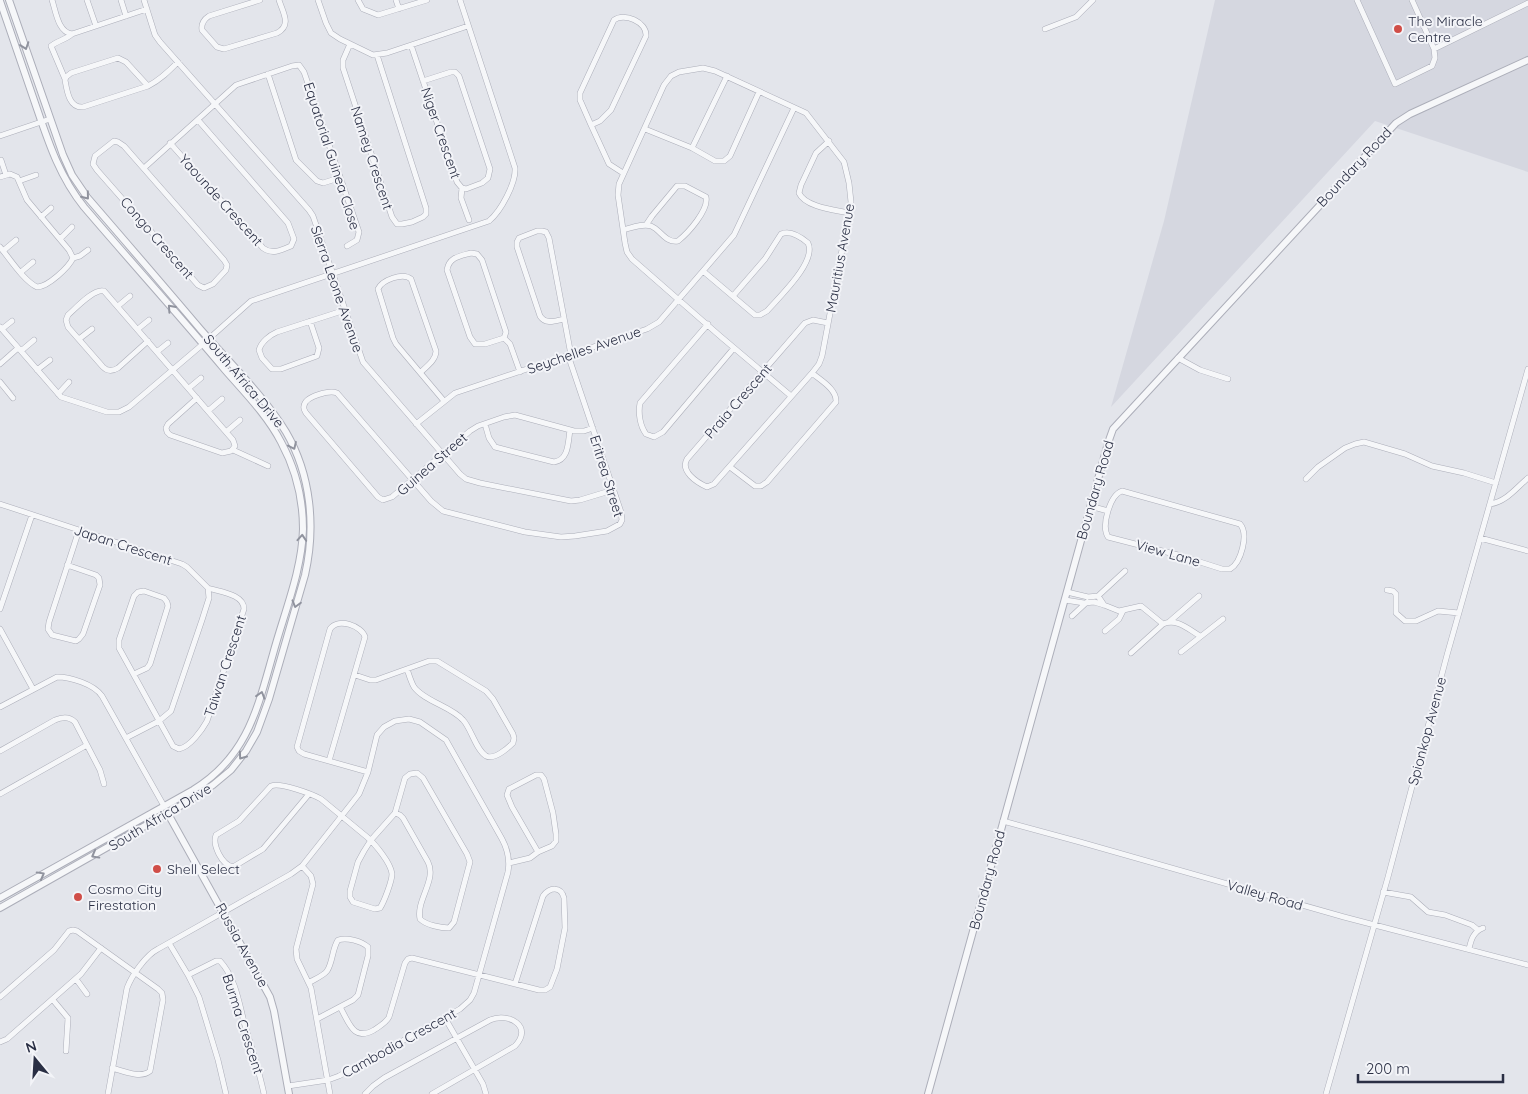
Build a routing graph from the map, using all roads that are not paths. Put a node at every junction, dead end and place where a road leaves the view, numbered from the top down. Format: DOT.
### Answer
graph roads {
  1 [pos="9,0"];
  2 [pos="52,0"];
  3 [pos="87,0"];
  4 [pos="121,0"];
  5 [pos="144,0"];
  6 [pos="260,0"];
  7 [pos="279,0"];
  8 [pos="318,0"];
  9 [pos="358,0"];
  10 [pos="396,0"];
  11 [pos="427,0"];
  12 [pos="460,0"];
  13 [pos="1093,0"];
  14 [pos="1357,0"];
  15 [pos="1412,0"];
  16 [pos="0,1"];
  17 [pos="1528,4"];
  18 [pos="147,9"];
  19 [pos="399,9"];
  20 [pos="126,16"];
  21 [pos="96,26"];
  22 [pos="468,26"];
  23 [pos="1045,29"];
  24 [pos="72,34"];
  25 [pos="350,44"];
  26 [pos="411,45"];
  27 [pos="1434,49"];
  28 [pos="377,55"];
  29 [pos="1528,60"];
  30 [pos="178,62"];
  31 [pos="268,74"];
  32 [pos="727,76"];
  33 [pos="65,79"];
  34 [pos="423,80"];
  35 [pos="148,86"];
  36 [pos="759,92"];
  37 [pos="215,103"];
  38 [pos="794,108"];
  39 [pos="50,119"];
  40 [pos="198,120"];
  41 [pos="42,122"];
  42 [pos="592,125"];
  43 [pos="646,129"];
  44 [pos="0,136"];
  45 [pos="829,141"];
  46 [pos="170,144"];
  47 [pos="692,148"];
  48 [pos="1,160"];
  49 [pos="144,168"];
  50 [pos="623,173"];
  51 [pos="6,175"];
  52 [pos="36,175"];
  53 [pos="0,177"];
  54 [pos="339,178"];
  55 [pos="19,181"];
  56 [pos="462,188"];
  57 [pos="51,208"];
  58 [pos="849,213"];
  59 [pos="41,217"];
  60 [pos="469,220"];
  61 [pos="646,225"];
  62 [pos="72,227"];
  63 [pos="623,230"];
  64 [pos="60,239"];
  65 [pos="16,240"];
  66 [pos="347,246"];
  67 [pos="2,249"];
  68 [pos="88,250"];
  69 [pos="73,258"];
  70 [pos="32,262"];
  71 [pos="703,271"];
  72 [pos="21,272"];
  73 [pos="332,273"];
  74 [pos="130,296"];
  75 [pos="733,296"];
  76 [pos="679,299"];
  77 [pos="118,306"];
  78 [pos="345,310"];
  79 [pos="564,319"];
  80 [pos="149,320"];
  81 [pos="12,321"];
  82 [pos="310,322"];
  83 [pos="708,324"];
  84 [pos="828,324"];
  85 [pos="1,328"];
  86 [pos="92,329"];
  87 [pos="138,329"];
  88 [pos="504,338"];
  89 [pos="78,339"];
  90 [pos="210,339"];
  91 [pos="34,340"];
  92 [pos="148,341"];
  93 [pos="168,343"];
  94 [pos="204,344"];
  95 [pos="734,348"];
  96 [pos="20,350"];
  97 [pos="158,351"];
  98 [pos="570,355"];
  99 [pos="1178,358"];
  100 [pos="50,360"];
  101 [pos="0,364"];
  102 [pos="1528,369"];
  103 [pos="36,370"];
  104 [pos="173,370"];
  105 [pos="421,372"];
  106 [pos="520,372"];
  107 [pos="763,373"];
  108 [pos="812,373"];
  109 [pos="201,378"];
  110 [pos="1228,379"];
  111 [pos="0,382"];
  112 [pos="70,382"];
  113 [pos="189,388"];
  114 [pos="58,394"];
  115 [pos="791,396"];
  116 [pos="12,398"];
  117 [pos="197,398"];
  118 [pos="222,399"];
  119 [pos="444,400"];
  120 [pos="208,411"];
  121 [pos="240,420"];
  122 [pos="416,424"];
  123 [pos="485,424"];
  124 [pos="592,428"];
  125 [pos="570,430"];
  126 [pos="226,432"];
  127 [pos="233,450"];
  128 [pos="442,455"];
  129 [pos="268,466"];
  130 [pos="730,467"];
  131 [pos="1528,478"];
  132 [pos="413,479"];
  133 [pos="1306,479"];
  134 [pos="717,482"];
  135 [pos="1496,483"];
  136 [pos="613,490"];
  137 [pos="0,504"];
  138 [pos="1490,504"];
  139 [pos="1090,506"];
  140 [pos="1108,511"];
  141 [pos="32,515"];
  142 [pos="79,530"];
  143 [pos="1480,538"];
  144 [pos="1528,551"];
  145 [pos="67,565"];
  146 [pos="1125,571"];
  147 [pos="208,588"];
  148 [pos="1387,590"];
  149 [pos="1066,596"];
  150 [pos="1088,596"];
  151 [pos="1098,596"];
  152 [pos="1199,596"];
  153 [pos="1086,603"];
  154 [pos="1104,605"];
  155 [pos="0,609"];
  156 [pos="1123,611"];
  157 [pos="1459,613"];
  158 [pos="1072,616"];
  159 [pos="1223,619"];
  160 [pos="1166,623"];
  161 [pos="0,629"];
  162 [pos="1105,631"];
  163 [pos="1200,636"];
  164 [pos="1181,652"];
  165 [pos="1131,653"];
  166 [pos="407,669"];
  167 [pos="134,674"];
  168 [pos="354,675"];
  169 [pos="33,689"];
  170 [pos="0,706"];
  171 [pos="159,721"];
  172 [pos="126,738"];
  173 [pos="86,745"];
  174 [pos="0,751"];
  175 [pos="329,761"];
  176 [pos="368,772"];
  177 [pos="104,784"];
  178 [pos="0,794"];
  179 [pos="309,794"];
  180 [pos="164,806"];
  181 [pos="394,813"];
  182 [pos="168,814"];
  183 [pos="342,817"];
  184 [pos="1003,821"];
  185 [pos="371,840"];
  186 [pos="538,852"];
  187 [pos="509,862"];
  188 [pos="302,866"];
  189 [pos="1383,892"];
  190 [pos="0,898"];
  191 [pos="0,908"];
  192 [pos="224,912"];
  193 [pos="1374,925"];
  194 [pos="169,943"];
  195 [pos="101,948"];
  196 [pos="1469,949"];
  197 [pos="1528,965"];
  198 [pos="136,973"];
  199 [pos="188,975"];
  200 [pos="479,975"];
  201 [pos="76,979"];
  202 [pos="310,982"];
  203 [pos="515,984"];
  204 [pos="87,994"];
  205 [pos="0,997"];
  206 [pos="53,1000"];
  207 [pos="340,1007"];
  208 [pos="445,1018"];
  209 [pos="317,1019"];
  210 [pos="460,1037"];
  211 [pos="0,1042"];
  212 [pos="66,1051"];
  213 [pos="112,1068"];
  214 [pos="474,1070"];
  215 [pos="328,1080"];
  216 [pos="288,1086"];
  217 [pos="108,1094"];
  218 [pos="226,1094"];
  219 [pos="264,1094"];
  220 [pos="289,1094"];
  221 [pos="330,1094"];
  222 [pos="365,1094"];
  223 [pos="432,1094"];
  224 [pos="486,1094"];
  225 [pos="928,1094"];
  226 [pos="1326,1094"];
  1 -- 39 [label="street, South Africa Drive, one-way"];
  2 -- 24 [label="street"];
  3 -- 21 [label="street"];
  4 -- 20 [label="street"];
  5 -- 18 [label="street, Sierra Leone Avenue"];
  6 -- 7 [label="street"];
  8 -- 25 [label="street"];
  9 -- 19 [label="street"];
  10 -- 19 [label="street"];
  11 -- 19 [label="street"];
  12 -- 22 [label="street"];
  13 -- 23 [label="street"];
  14 -- 27 [label="street"];
  15 -- 27 [label="street"];
  16 -- 41 [label="street, South Africa Drive"];
  17 -- 27 [label="street"];
  18 -- 20 [label="street"];
  18 -- 30 [label="street, Sierra Leone Avenue"];
  20 -- 21 [label="street"];
  21 -- 24 [label="street"];
  22 -- 26 [label="street"];
  22 -- 73 [label="street"];
  24 -- 33 [label="street"];
  25 -- 28 [label="street"];
  25 -- 28 [label="street, Namey Crescent"];
  26 -- 28 [label="street"];
  26 -- 34 [label="street, Niger Crescent"];
  29 -- 99 [label="street, Boundary Road"];
  30 -- 35 [label="street"];
  30 -- 37 [label="street, Sierra Leone Avenue"];
  31 -- 37 [label="street, Equatorial Guinea Close"];
  31 -- 54 [label="street"];
  31 -- 54 [label="street, Equatorial Guinea Close"];
  32 -- 36 [label="street, Mauritius Avenue"];
  32 -- 43 [label="street, Mauritius Avenue"];
  32 -- 47 [label="street"];
  33 -- 35 [label="street"];
  33 -- 35 [label="street"];
  34 -- 56 [label="street, Niger Crescent"];
  34 -- 56 [label="street, Niger Crescent"];
  36 -- 38 [label="street, Mauritius Avenue"];
  36 -- 47 [label="street"];
  37 -- 40 [label="street, Equatorial Guinea Close"];
  37 -- 73 [label="street, Sierra Leone Avenue"];
  38 -- 45 [label="street, Mauritius Avenue"];
  38 -- 71 [label="street, Seychelles Avenue"];
  39 -- 41 [label="street"];
  39 -- 90 [label="street, South Africa Drive, one-way"];
  40 -- 46 [label="street, Equatorial Guinea Close"];
  40 -- 46 [label="street, Yaounde Crescent"];
  41 -- 44 [label="street"];
  94 -- 41 [label="street, South Africa Drive, one-way"];
  42 -- 42 [label="street"];
  42 -- 50 [label="street"];
  43 -- 47 [label="street"];
  43 -- 50 [label="street, Mauritius Avenue"];
  45 -- 58 [label="street, Mauritius Avenue"];
  45 -- 58 [label="street"];
  46 -- 49 [label="street, Equatorial Guinea Close"];
  48 -- 51 [label="street"];
  49 -- 49 [label="street, Congo Crescent"];
  50 -- 63 [label="street, Mauritius Avenue"];
  51 -- 53 [label="street"];
  51 -- 55 [label="street"];
  52 -- 55 [label="street"];
  54 -- 66 [label="street, Equatorial Guinea Close"];
  55 -- 59 [label="street"];
  56 -- 60 [label="street"];
  57 -- 59 [label="street"];
  58 -- 84 [label="street, Mauritius Avenue"];
  59 -- 64 [label="street"];
  61 -- 61 [label="street"];
  61 -- 63 [label="street"];
  62 -- 64 [label="street"];
  63 -- 76 [label="street, Mauritius Avenue"];
  64 -- 69 [label="street"];
  65 -- 67 [label="street"];
  67 -- 72 [label="street"];
  68 -- 69 [label="street"];
  69 -- 72 [label="street"];
  70 -- 72 [label="street"];
  71 -- 75 [label="street"];
  71 -- 76 [label="street, Seychelles Avenue"];
  73 -- 78 [label="street, Sierra Leone Avenue"];
  73 -- 90 [label="street"];
  74 -- 77 [label="street"];
  75 -- 75 [label="street"];
  76 -- 83 [label="street, Mauritius Avenue"];
  76 -- 98 [label="street, Seychelles Avenue"];
  77 -- 87 [label="street"];
  77 -- 89 [label="street"];
  78 -- 82 [label="street"];
  78 -- 122 [label="street, Sierra Leone Avenue"];
  79 -- 79 [label="street, Eritrea Street"];
  79 -- 98 [label="street, Eritrea Street"];
  80 -- 87 [label="street"];
  81 -- 85 [label="street"];
  82 -- 82 [label="street"];
  83 -- 95 [label="street, Mauritius Avenue"];
  83 -- 95 [label="street"];
  84 -- 107 [label="street, Praia Crescent"];
  84 -- 108 [label="street, Mauritius Avenue"];
  85 -- 96 [label="street"];
  86 -- 89 [label="street"];
  87 -- 92 [label="street"];
  88 -- 88 [label="street"];
  88 -- 106 [label="street"];
  89 -- 92 [label="street"];
  90 -- 94 [label="street"];
  90 -- 182 [label="street, South Africa Drive, one-way"];
  91 -- 96 [label="street"];
  92 -- 97 [label="street"];
  93 -- 97 [label="street"];
  94 -- 104 [label="street"];
  180 -- 94 [label="street, South Africa Drive, one-way"];
  95 -- 107 [label="street, Mauritius Avenue"];
  96 -- 101 [label="street"];
  96 -- 103 [label="street"];
  97 -- 104 [label="street"];
  98 -- 106 [label="street, Seychelles Avenue"];
  98 -- 124 [label="street, Eritrea Street"];
  99 -- 110 [label="street"];
  99 -- 139 [label="street, Boundary Road"];
  100 -- 103 [label="street"];
  102 -- 135 [label="street, Spionkop Avenue"];
  103 -- 114 [label="street"];
  104 -- 113 [label="street"];
  104 -- 114 [label="street"];
  105 -- 105 [label="street"];
  105 -- 119 [label="street"];
  106 -- 119 [label="street, Seychelles Avenue"];
  107 -- 115 [label="street, Mauritius Avenue"];
  107 -- 134 [label="street, Praia Crescent"];
  108 -- 115 [label="street, Mauritius Avenue"];
  108 -- 130 [label="street"];
  109 -- 113 [label="street"];
  111 -- 116 [label="street"];
  112 -- 114 [label="street"];
  113 -- 117 [label="street"];
  115 -- 130 [label="street, Mauritius Avenue"];
  117 -- 120 [label="street"];
  117 -- 127 [label="street"];
  118 -- 120 [label="street"];
  119 -- 122 [label="street, Seychelles Avenue"];
  120 -- 126 [label="street"];
  121 -- 126 [label="street"];
  122 -- 128 [label="street, Sierra Leone Avenue"];
  123 -- 125 [label="street, Guinea Street"];
  123 -- 125 [label="street"];
  123 -- 128 [label="street, Guinea Street"];
  124 -- 125 [label="street, Guinea Street"];
  124 -- 136 [label="street, Eritrea Street"];
  126 -- 127 [label="street"];
  127 -- 129 [label="street"];
  128 -- 132 [label="street, Guinea Street"];
  128 -- 136 [label="street, Sierra Leone Avenue"];
  130 -- 134 [label="street, Mauritius Avenue"];
  131 -- 138 [label="street"];
  132 -- 132 [label="street, Guinea Street"];
  132 -- 136 [label="street, Eritrea Street"];
  133 -- 135 [label="street"];
  135 -- 138 [label="street, Spionkop Avenue"];
  137 -- 141 [label="street, Japan Crescent"];
  138 -- 143 [label="street, Spionkop Avenue"];
  139 -- 140 [label="street"];
  139 -- 149 [label="street, Boundary Road"];
  140 -- 140 [label="street, View Lane"];
  141 -- 142 [label="street, Japan Crescent"];
  141 -- 155 [label="street"];
  142 -- 145 [label="street"];
  142 -- 147 [label="street, Japan Crescent"];
  143 -- 144 [label="street"];
  143 -- 157 [label="street, Spionkop Avenue"];
  145 -- 145 [label="street"];
  146 -- 151 [label="street"];
  147 -- 171 [label="street"];
  147 -- 171 [label="street, Taiwan Crescent"];
  148 -- 157 [label="street"];
  149 -- 150 [label="street"];
  149 -- 153 [label="street"];
  149 -- 184 [label="street, Boundary Road"];
  150 -- 151 [label="street"];
  150 -- 153 [label="street"];
  151 -- 154 [label="street"];
  152 -- 160 [label="street"];
  153 -- 154 [label="street"];
  153 -- 158 [label="street"];
  154 -- 156 [label="street"];
  156 -- 160 [label="street"];
  156 -- 162 [label="street"];
  157 -- 189 [label="street, Spionkop Avenue"];
  159 -- 163 [label="street"];
  160 -- 163 [label="street"];
  160 -- 165 [label="street"];
  161 -- 169 [label="street"];
  163 -- 164 [label="street"];
  166 -- 166 [label="street"];
  166 -- 168 [label="street"];
  167 -- 167 [label="street"];
  167 -- 171 [label="street"];
  168 -- 175 [label="street"];
  168 -- 175 [label="street"];
  169 -- 170 [label="street"];
  169 -- 172 [label="street"];
  171 -- 172 [label="street"];
  172 -- 180 [label="street"];
  173 -- 174 [label="street"];
  173 -- 177 [label="street"];
  173 -- 178 [label="street"];
  175 -- 176 [label="street"];
  176 -- 183 [label="street, Cambodia Crescent"];
  176 -- 187 [label="street, Cambodia Crescent"];
  179 -- 179 [label="street"];
  179 -- 183 [label="street"];
  180 -- 182 [label="street, Russia Avenue"];
  190 -- 180 [label="street, South Africa Drive, one-way"];
  181 -- 181 [label="street"];
  181 -- 185 [label="street"];
  182 -- 191 [label="street, South Africa Drive, one-way"];
  182 -- 192 [label="street, Russia Avenue"];
  183 -- 185 [label="street"];
  183 -- 188 [label="street, Cambodia Crescent"];
  184 -- 193 [label="street, Valley Road"];
  184 -- 225 [label="street, Boundary Road"];
  185 -- 185 [label="street"];
  186 -- 186 [label="street"];
  186 -- 187 [label="street"];
  187 -- 200 [label="street, Cambodia Crescent"];
  188 -- 192 [label="street, Cambodia Crescent"];
  188 -- 202 [label="street"];
  189 -- 193 [label="street, Spionkop Avenue"];
  189 -- 196 [label="street"];
  192 -- 194 [label="street, Cambodia Crescent"];
  192 -- 216 [label="street, Russia Avenue"];
  193 -- 196 [label="street, Valley Road"];
  193 -- 226 [label="street, Spionkop Avenue"];
  194 -- 198 [label="street, Cambodia Crescent"];
  194 -- 199 [label="street"];
  195 -- 198 [label="street"];
  195 -- 201 [label="street"];
  195 -- 205 [label="street"];
  196 -- 197 [label="street, Valley Road"];
  198 -- 213 [label="street, Cambodia Crescent"];
  198 -- 213 [label="street"];
  199 -- 218 [label="street"];
  199 -- 219 [label="street, Burma Crescent"];
  200 -- 203 [label="street"];
  200 -- 207 [label="street"];
  200 -- 208 [label="street, Cambodia Crescent"];
  201 -- 204 [label="street"];
  201 -- 206 [label="street"];
  202 -- 207 [label="street"];
  202 -- 209 [label="street"];
  203 -- 203 [label="street"];
  206 -- 211 [label="street"];
  206 -- 212 [label="street"];
  207 -- 209 [label="street"];
  208 -- 210 [label="street"];
  208 -- 215 [label="street, Cambodia Crescent"];
  209 -- 215 [label="street"];
  210 -- 214 [label="street"];
  210 -- 214 [label="street"];
  210 -- 222 [label="street"];
  213 -- 217 [label="street, Cambodia Crescent"];
  214 -- 223 [label="street"];
  214 -- 224 [label="street"];
  215 -- 216 [label="street, Cambodia Crescent"];
  215 -- 221 [label="street"];
  216 -- 220 [label="street, Russia Avenue"];
}
